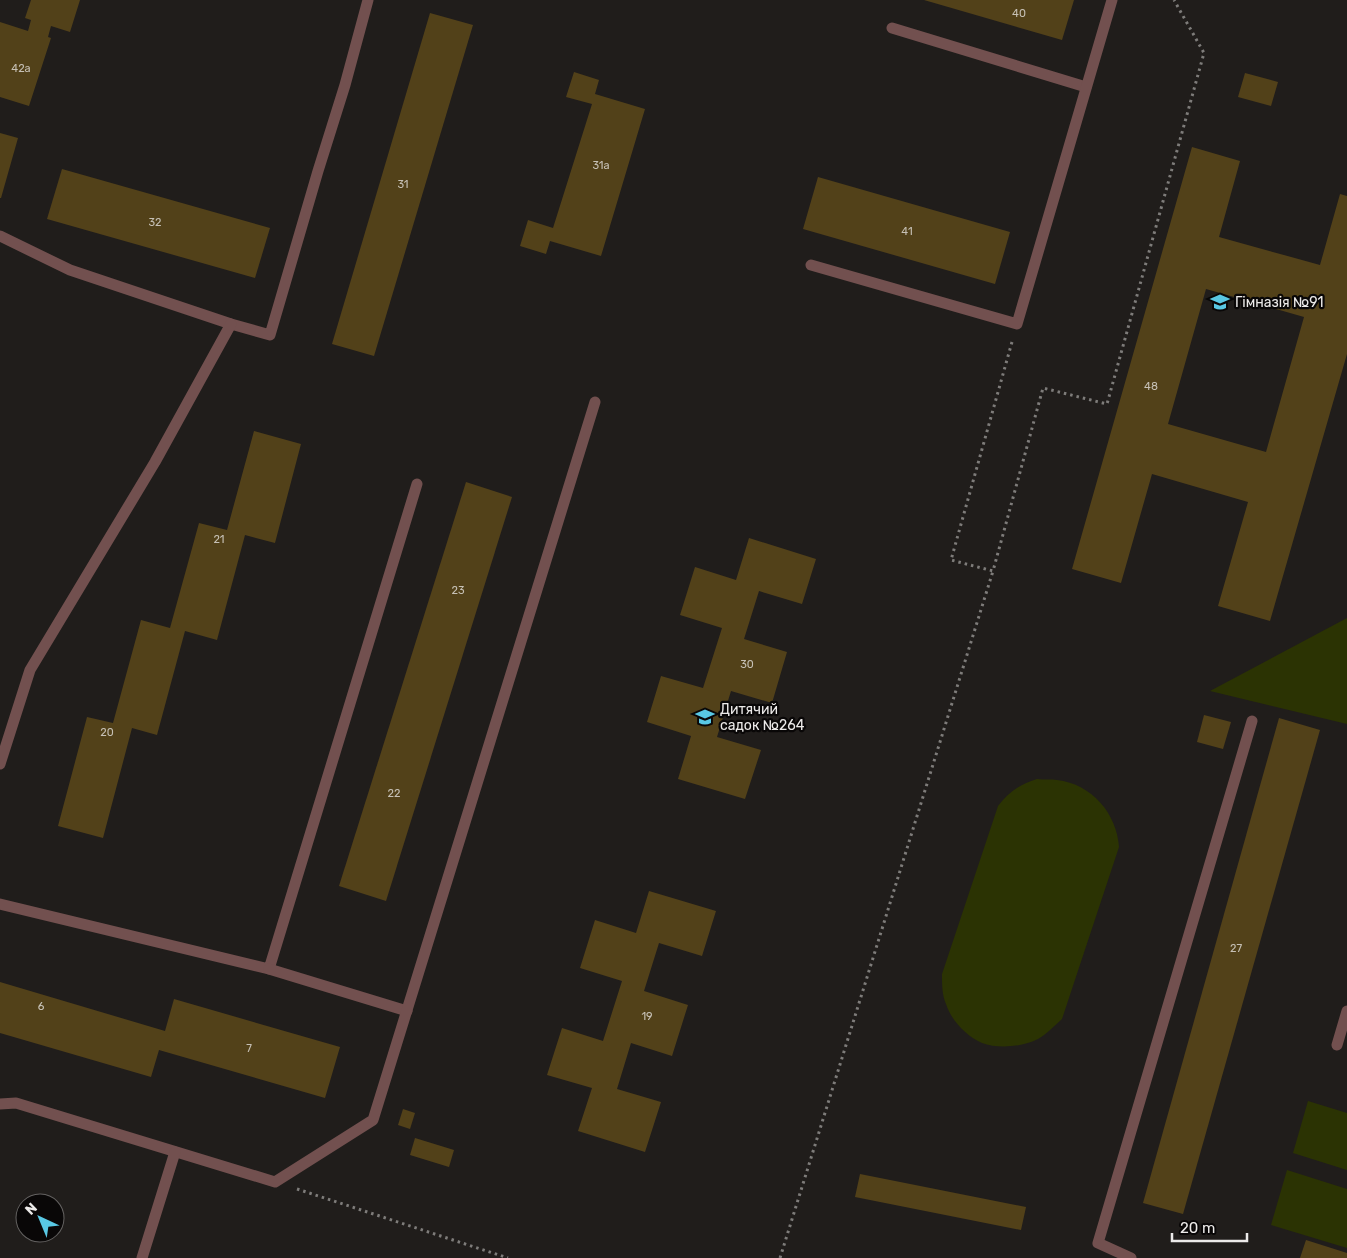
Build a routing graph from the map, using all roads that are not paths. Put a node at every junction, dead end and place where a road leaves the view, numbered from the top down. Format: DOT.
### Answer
graph roads {
  1 [pos="368,0"];
  2 [pos="1112,0"];
  3 [pos="892,28"];
  4 [pos="1086,88"];
  5 [pos="0,236"];
  6 [pos="811,265"];
  7 [pos="231,324"];
  8 [pos="595,402"];
  9 [pos="417,484"];
  10 [pos="1252,721"];
  11 [pos="0,764"];
  12 [pos="0,904"];
  13 [pos="269,969"];
  14 [pos="407,1011"];
  15 [pos="1347,1011"];
  16 [pos="1337,1045"];
  17 [pos="0,1104"];
  18 [pos="174,1152"];
  19 [pos="142,1258"];
  20 [pos="1131,1258"];
  1 -- 7 [label="lane"];
  2 -- 4 [label="lane"];
  3 -- 4 [label="lane"];
  4 -- 6 [label="lane"];
  5 -- 7 [label="lane"];
  7 -- 11 [label="lane"];
  8 -- 14 [label="lane"];
  9 -- 13 [label="lane"];
  10 -- 20 [label="lane"];
  12 -- 13 [label="lane"];
  13 -- 14 [label="lane"];
  14 -- 18 [label="lane"];
  15 -- 16 [label="lane"];
  17 -- 18 [label="lane"];
  18 -- 19 [label="lane"];
}
